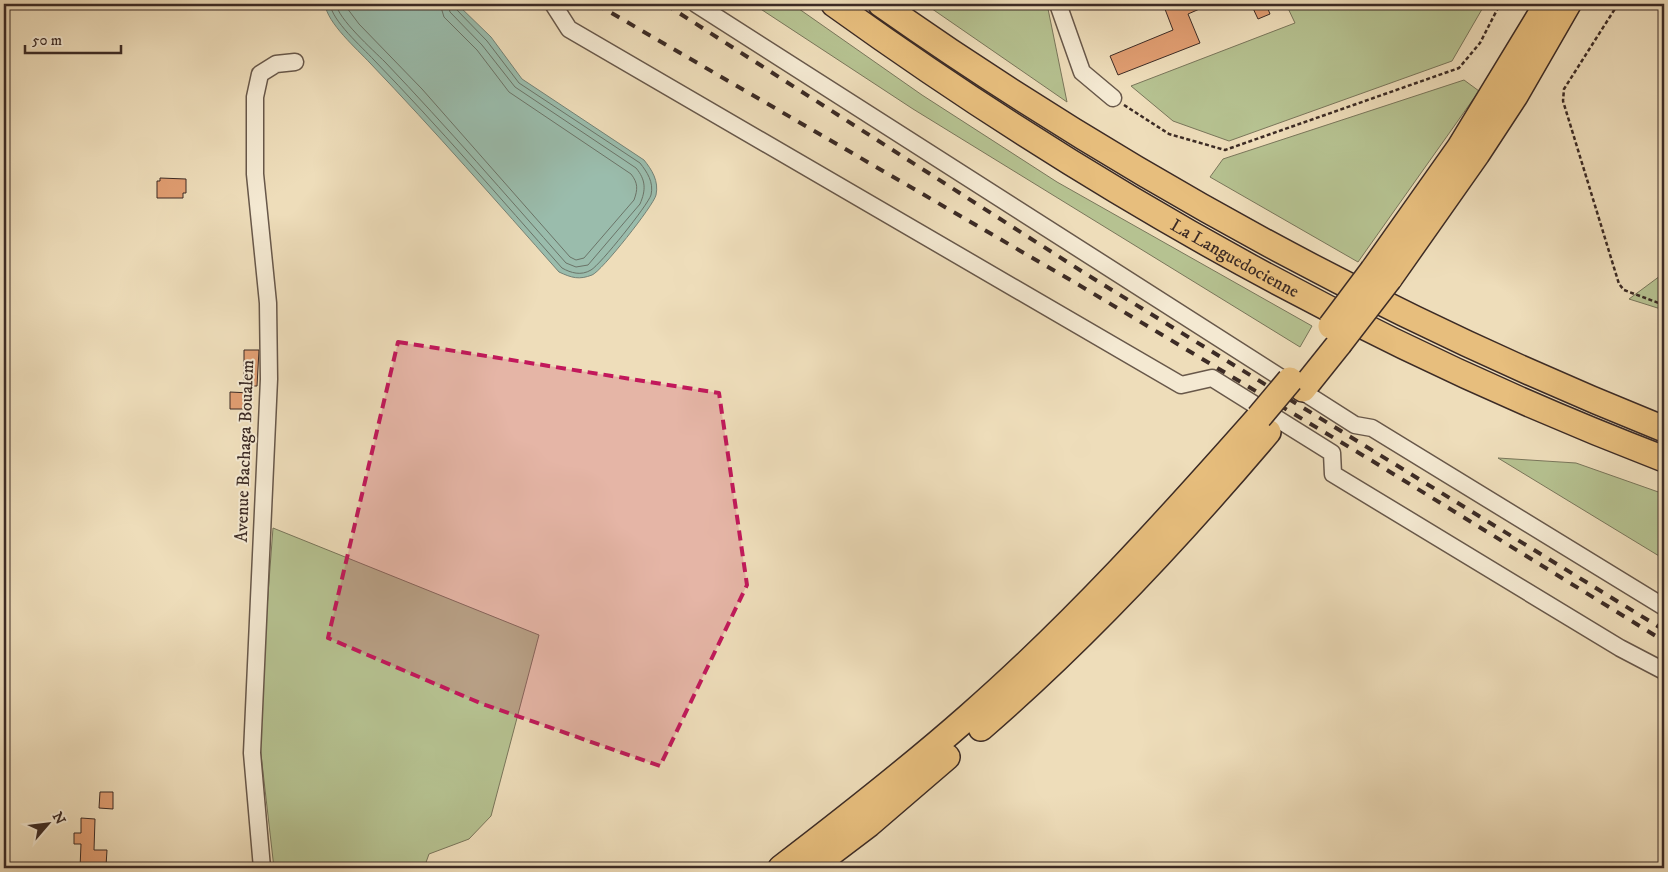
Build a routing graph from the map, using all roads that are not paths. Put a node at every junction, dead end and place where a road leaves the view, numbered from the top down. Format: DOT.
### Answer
graph roads {
  1 [pos="553,4"];
  2 [pos="696,4"];
  3 [pos="834,4"];
  4 [pos="881,4"];
  5 [pos="1058,4"];
  6 [pos="1547,4"];
  7 [pos="1568,4"];
  8 [pos="295,62"];
  9 [pos="1112,98"];
  10 [pos="1381,274"];
  11 [pos="1266,422"];
  12 [pos="1664,429"];
  13 [pos="1664,458"];
  14 [pos="1664,607"];
  15 [pos="1664,671"];
  16 [pos="262,868"];
  17 [pos="781,868"];
  18 [pos="812,868"];
  1 -- 15 [label="street"];
  2 -- 14 [label="street"];
  3 -- 13 [label="highway, La Languedocienne"];
  4 -- 12 [label="highway, La Languedocienne"];
  5 -- 9 [label="street"];
  6 -- 10 [label="highway"];
  7 -- 10 [label="highway"];
  8 -- 16 [label="street, Avenue Bachaga Boualem"];
  10 -- 11 [label="highway, bridge"];
  11 -- 17 [label="highway"];
  11 -- 18 [label="highway"];
}
